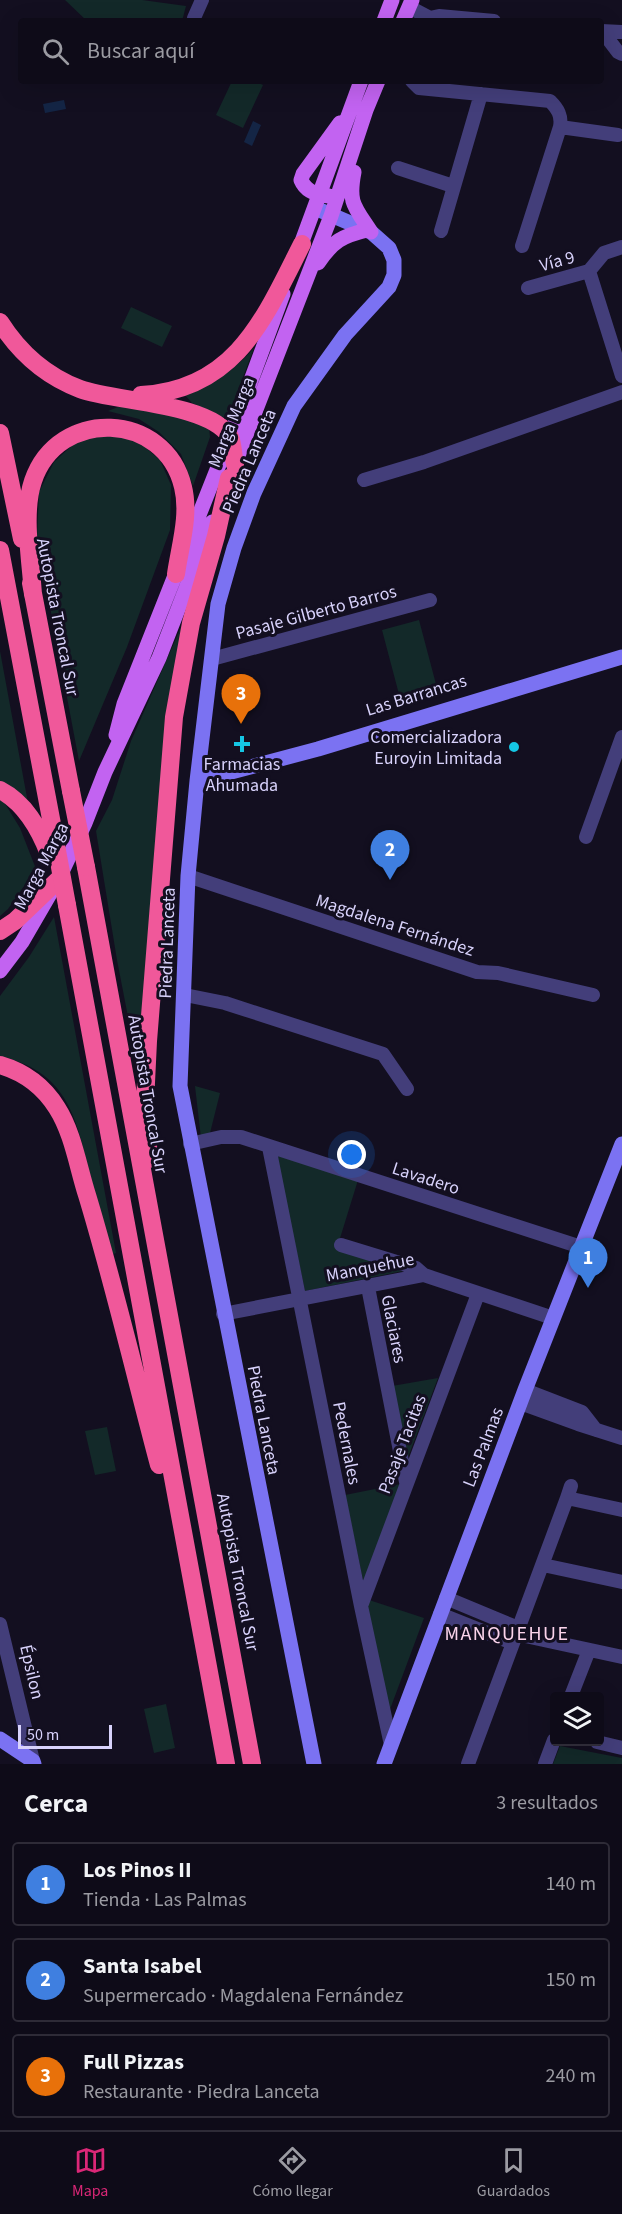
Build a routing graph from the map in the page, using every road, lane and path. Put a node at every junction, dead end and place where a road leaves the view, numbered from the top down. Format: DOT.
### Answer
graph roads {
  1 [pos="202,0"];
  2 [pos="392,0"];
  3 [pos="407,14"];
  4 [pos="194,18"];
  5 [pos="385,18"];
  6 [pos="425,18"];
  7 [pos="432,18"];
  8 [pos="461,18"];
  9 [pos="604,31"];
  10 [pos="622,32"];
  11 [pos="604,35"];
  12 [pos="622,54"];
  13 [pos="360,84"];
  14 [pos="377,84"];
  15 [pos="415,84"];
  16 [pos="481,94"];
  17 [pos="366,110"];
  18 [pos="350,112"];
  19 [pos="560,127"];
  20 [pos="618,135"];
  21 [pos="398,168"];
  22 [pos="453,186"];
  23 [pos="337,197"];
  24 [pos="317,202"];
  25 [pos="331,216"];
  26 [pos="369,231"];
  27 [pos="441,231"];
  28 [pos="302,244"];
  29 [pos="522,246"];
  30 [pos="622,247"];
  31 [pos="589,271"];
  32 [pos="308,278"];
  33 [pos="528,288"];
  34 [pos="0,322"];
  35 [pos="622,376"];
  36 [pos="622,392"];
  37 [pos="109,396"];
  38 [pos="0,433"];
  39 [pos="230,437"];
  40 [pos="232,471"];
  41 [pos="364,480"];
  42 [pos="0,550"];
  43 [pos="176,574"];
  44 [pos="33,595"];
  45 [pos="430,600"];
  46 [pos="622,657"];
  47 [pos="212,659"];
  48 [pos="622,738"];
  49 [pos="105,772"];
  50 [pos="197,781"];
  51 [pos="0,790"];
  52 [pos="586,837"];
  53 [pos="52,847"];
  54 [pos="188,876"];
  55 [pos="58,880"];
  56 [pos="0,932"];
  57 [pos="0,971"];
  58 [pos="185,995"];
  59 [pos="593,995"];
  60 [pos="0,1065"];
  61 [pos="407,1089"];
  62 [pos="190,1144"];
  63 [pos="622,1144"];
  64 [pos="269,1147"];
  65 [pos="154,1242"];
  66 [pos="341,1245"];
  67 [pos="581,1247"];
  68 [pos="424,1275"];
  69 [pos="368,1287"];
  70 [pos="478,1294"];
  71 [pos="300,1298"];
  72 [pos="223,1314"];
  73 [pos="553,1318"];
  74 [pos="523,1397"];
  75 [pos="622,1438"];
  76 [pos="406,1484"];
  77 [pos="622,1510"];
  78 [pos="543,1565"];
  79 [pos="622,1582"];
  80 [pos="447,1598"];
  81 [pos="195,1600"];
  82 [pos="361,1606"];
  83 [pos="440,1614"];
  84 [pos="0,1624"];
  85 [pos="516,1634"];
  86 [pos="589,1650"];
  87 [pos="622,1657"];
  88 [pos="573,1692"];
  89 [pos="0,1739"];
  90 [pos="604,1744"];
  91 [pos="391,1745"];
  92 [pos="552,1746"];
  93 [pos="622,1748"];
  94 [pos="33,1762"];
  95 [pos="226,1764"];
  96 [pos="252,1764"];
  97 [pos="314,1764"];
  98 [pos="384,1764"];
  99 [pos="468,1764"];
  100 [pos="545,1764"];
  1 -- 4 [label="street"];
  2 -- 5 [label="main road"];
  3 -- 6 [label="street"];
  7 -- 8 [label="street"];
  9 -- 10 [label="street"];
  11 -- 12 [label="street"];
  13 -- 18 [label="main road, Marga Marga"];
  14 -- 17 [label="main road, Marga Marga"];
  15 -- 16 [label="street"];
  16 -- 19 [label="street"];
  16 -- 22 [label="street"];
  17 -- 23 [label="main road, Marga Marga"];
  17 -- 26 [label="main road"];
  18 -- 24 [label="main road, Marga Marga"];
  18 -- 24 [label="main road"];
  19 -- 20 [label="street"];
  19 -- 29 [label="street"];
  21 -- 22 [label="street"];
  22 -- 27 [label="street"];
  23 -- 24 [label="main road"];
  23 -- 25 [label="main road, Marga Marga"];
  24 -- 25 [label="street, Piedra Lanceta"];
  24 -- 28 [label="main road, Marga Marga"];
  25 -- 26 [label="street, Piedra Lanceta"];
  25 -- 32 [label="main road, Marga Marga"];
  26 -- 32 [label="main road"];
  26 -- 47 [label="street, Piedra Lanceta"];
  28 -- 37 [label="highway"];
  28 -- 39 [label="main road, Marga Marga"];
  30 -- 31 [label="street, Vía 9"];
  31 -- 33 [label="street, Vía 9"];
  31 -- 35 [label="street"];
  32 -- 40 [label="main road, Marga Marga"];
  34 -- 37 [label="highway"];
  36 -- 41 [label="street"];
  37 -- 39 [label="highway"];
  38 -- 44 [label="highway, Autopista Troncal Sur"];
  39 -- 40 [label="highway"];
  39 -- 43 [label="main road, Marga Marga"];
  40 -- 49 [label="main road, Marga Marga"];
  40 -- 65 [label="highway"];
  42 -- 53 [label="highway"];
  43 -- 44 [label="highway"];
  43 -- 49 [label="main road, Marga Marga"];
  44 -- 65 [label="highway, Autopista Troncal Sur, bridge"];
  45 -- 47 [label="street, Pasaje Gilberto Barros"];
  46 -- 50 [label="street, Las Barrancas"];
  47 -- 50 [label="street, Piedra Lanceta"];
  48 -- 52 [label="street"];
  49 -- 55 [label="main road, Marga Marga"];
  50 -- 54 [label="street, Piedra Lanceta"];
  51 -- 53 [label="highway"];
  53 -- 81 [label="highway, bridge"];
  54 -- 58 [label="street, Piedra Lanceta"];
  54 -- 59 [label="street, Magdalena Fernández"];
  55 -- 56 [label="highway"];
  55 -- 57 [label="main road, Marga Marga"];
  58 -- 61 [label="street"];
  58 -- 62 [label="street, Piedra Lanceta"];
  60 -- 81 [label="highway"];
  62 -- 64 [label="street, Lavadero"];
  62 -- 72 [label="street, Piedra Lanceta"];
  63 -- 67 [label="street, Las Palmas"];
  64 -- 67 [label="street, Lavadero"];
  64 -- 71 [label="street, Pedernales"];
  65 -- 96 [label="highway, Autopista Troncal Sur"];
  66 -- 68 [label="street"];
  67 -- 73 [label="street, Las Palmas"];
  68 -- 69 [label="street, Manquehue"];
  68 -- 70 [label="street, Manquehue"];
  69 -- 71 [label="street, Manquehue"];
  69 -- 76 [label="street, Glaciares"];
  70 -- 73 [label="street, Manquehue"];
  70 -- 76 [label="street, Pasaje Tacitas"];
  71 -- 72 [label="street, Manquehue"];
  71 -- 82 [label="street, Pedernales"];
  72 -- 97 [label="street, Piedra Lanceta"];
  73 -- 74 [label="street, Las Palmas"];
  74 -- 75 [label="street"];
  74 -- 80 [label="street, Las Palmas"];
  76 -- 82 [label="street, Pasaje Tacitas"];
  77 -- 78 [label="street"];
  78 -- 79 [label="street"];
  78 -- 85 [label="street"];
  80 -- 83 [label="street, Las Palmas"];
  80 -- 85 [label="street"];
  81 -- 95 [label="highway"];
  82 -- 91 [label="street, Pedernales"];
  83 -- 85 [label="street"];
  83 -- 91 [label="street, Las Palmas"];
  84 -- 94 [label="street, Épsilon"];
  85 -- 86 [label="street"];
  85 -- 99 [label="street"];
  86 -- 87 [label="street"];
  86 -- 88 [label="street"];
  89 -- 94 [label="street"];
  90 -- 93 [label="street"];
  91 -- 98 [label="street, Las Palmas"];
  92 -- 100 [label="street"];
}
